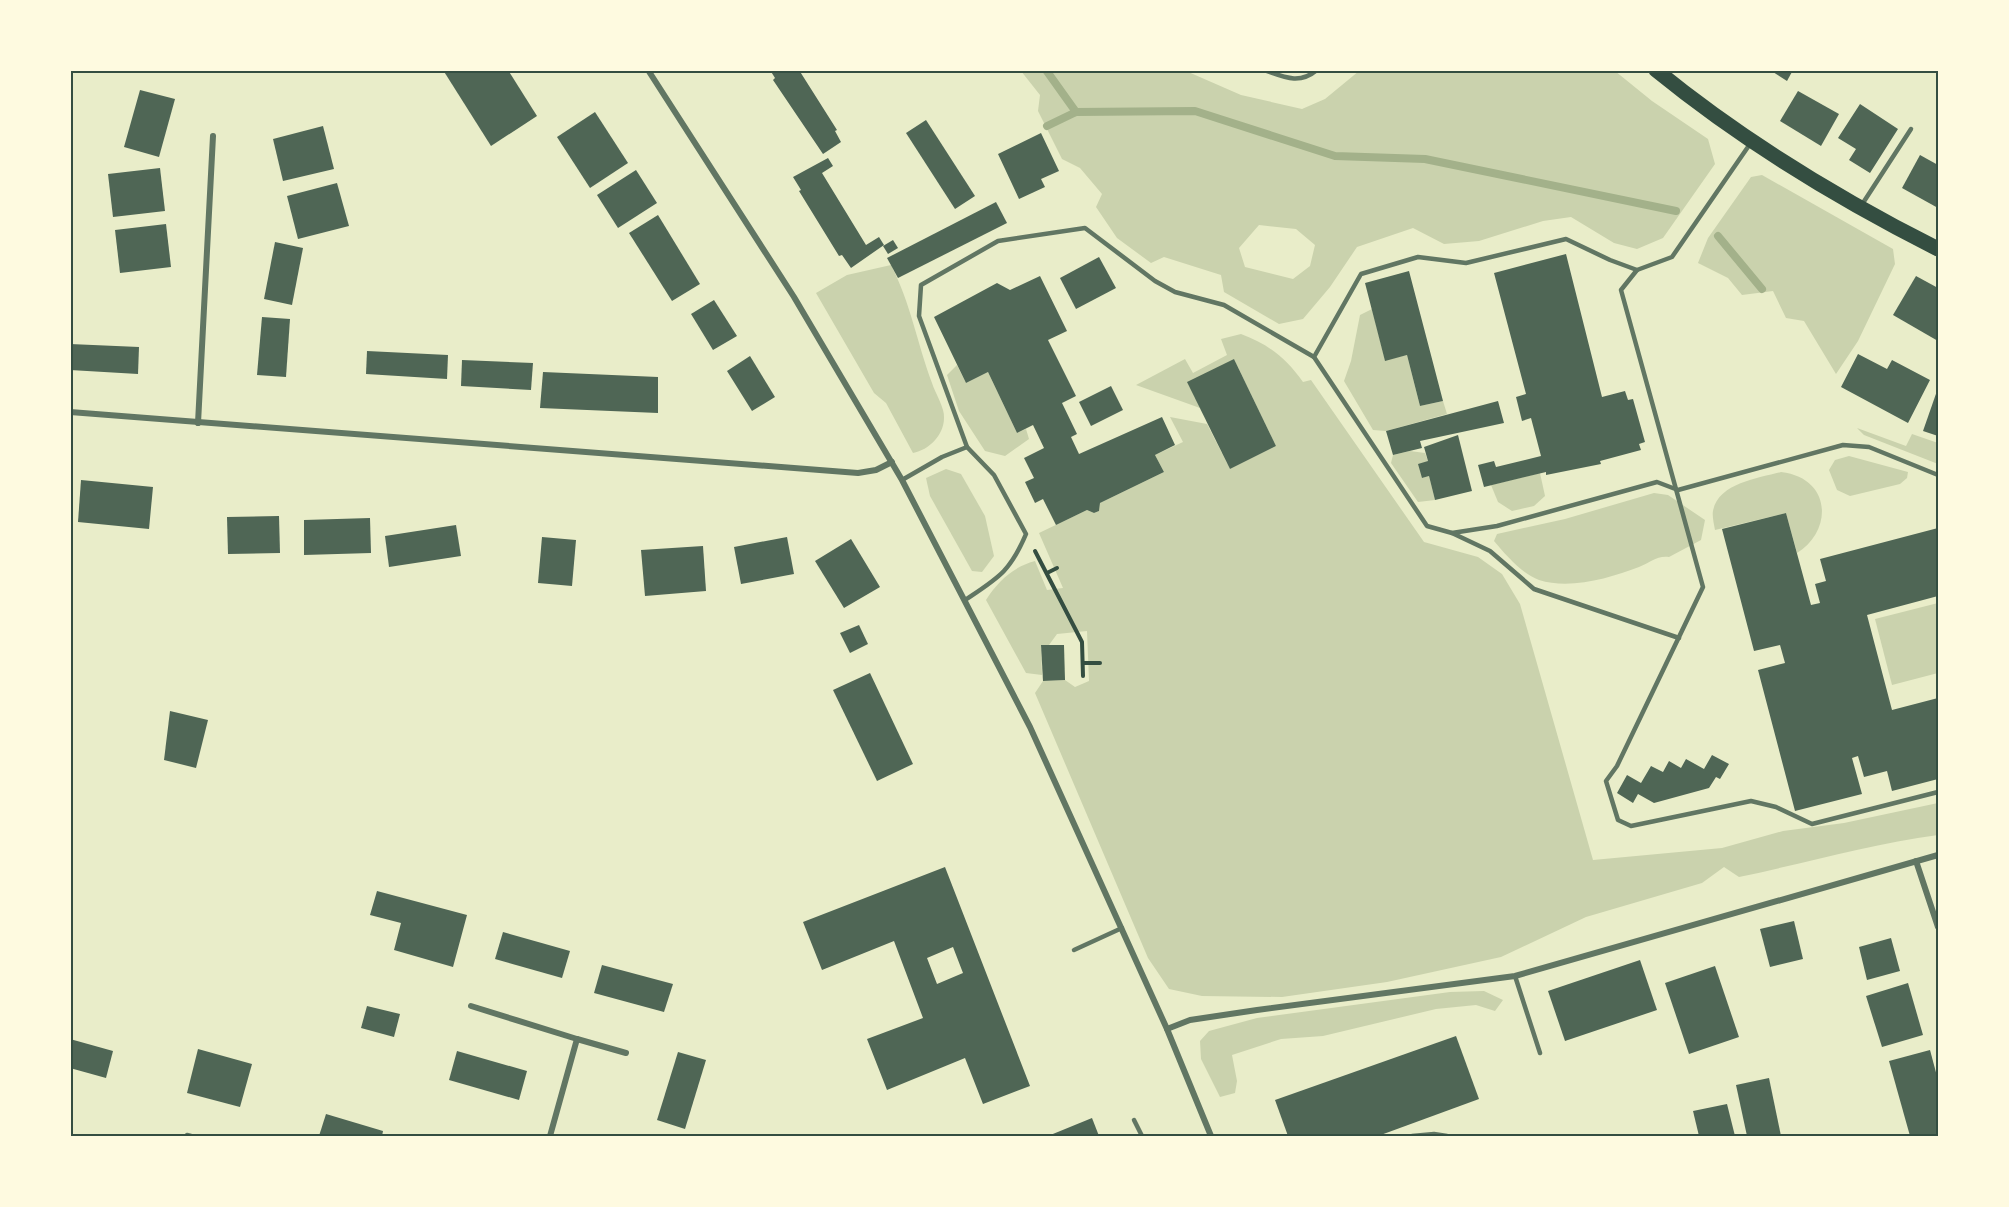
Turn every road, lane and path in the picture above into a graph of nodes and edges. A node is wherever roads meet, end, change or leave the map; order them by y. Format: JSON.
{"nodes":[{"id":1,"x":648,"y":70,"type":"edge"},
{"id":2,"x":1264,"y":70,"type":"edge"},
{"id":3,"x":1317,"y":70,"type":"edge"},
{"id":4,"x":1656,"y":70,"type":"edge"},
{"id":5,"x":1911,"y":129,"type":"dead end"},
{"id":6,"x":213,"y":136,"type":"dead end"},
{"id":7,"x":1752,"y":142,"type":"junction"},
{"id":8,"x":1860,"y":208,"type":"junction"},
{"id":9,"x":1938,"y":249,"type":"edge"},
{"id":10,"x":1637,"y":270,"type":"junction"},
{"id":11,"x":1314,"y":357,"type":"junction"},
{"id":12,"x":70,"y":412,"type":"edge"},
{"id":13,"x":198,"y":423,"type":"junction"},
{"id":14,"x":967,"y":447,"type":"junction"},
{"id":15,"x":892,"y":462,"type":"junction"},
{"id":16,"x":1938,"y":475,"type":"edge"},
{"id":17,"x":902,"y":480,"type":"junction"},
{"id":18,"x":1678,"y":490,"type":"junction"},
{"id":19,"x":1452,"y":533,"type":"junction"},
{"id":20,"x":1026,"y":534,"type":"junction"},
{"id":21,"x":1057,"y":568,"type":"dead end"},
{"id":22,"x":1047,"y":573,"type":"junction"},
{"id":23,"x":965,"y":600,"type":"junction"},
{"id":24,"x":1679,"y":638,"type":"junction"},
{"id":25,"x":1083,"y":663,"type":"junction"},
{"id":26,"x":1100,"y":663,"type":"dead end"},
{"id":27,"x":1083,"y":676,"type":"dead end"},
{"id":28,"x":1938,"y":792,"type":"edge"},
{"id":29,"x":1938,"y":855,"type":"edge"},
{"id":30,"x":1916,"y":861,"type":"junction"},
{"id":31,"x":1938,"y":927,"type":"edge"},
{"id":32,"x":1122,"y":928,"type":"junction"},
{"id":33,"x":1074,"y":950,"type":"dead end"},
{"id":34,"x":1515,"y":976,"type":"junction"},
{"id":35,"x":471,"y":1006,"type":"dead end"},
{"id":36,"x":1167,"y":1029,"type":"junction"},
{"id":37,"x":577,"y":1039,"type":"junction"},
{"id":38,"x":626,"y":1053,"type":"dead end"},
{"id":39,"x":1540,"y":1053,"type":"dead end"},
{"id":40,"x":1134,"y":1120,"type":"dead end"},
{"id":41,"x":550,"y":1137,"type":"edge"},
{"id":42,"x":1142,"y":1137,"type":"edge"},
{"id":43,"x":1211,"y":1137,"type":"edge"},
{"id":44,"x":1412,"y":1137,"type":"edge"},
{"id":45,"x":1447,"y":1137,"type":"edge"}],
"edges":[{"from":1,"to":15,"type":"street"},
{"from":2,"to":3,"type":"lane"},
{"from":4,"to":7,"type":"main road"},
{"from":5,"to":8,"type":"lane"},
{"from":6,"to":13,"type":"street"},
{"from":7,"to":8,"type":"main road"},
{"from":7,"to":10,"type":"lane"},
{"from":8,"to":9,"type":"main road"},
{"from":10,"to":11,"type":"lane"},
{"from":10,"to":18,"type":"lane"},
{"from":11,"to":14,"type":"lane"},
{"from":11,"to":19,"type":"lane"},
{"from":12,"to":13,"type":"street"},
{"from":13,"to":15,"type":"street"},
{"from":14,"to":17,"type":"lane"},
{"from":14,"to":20,"type":"lane"},
{"from":15,"to":17,"type":"street"},
{"from":16,"to":18,"type":"lane"},
{"from":17,"to":23,"type":"street"},
{"from":18,"to":19,"type":"lane"},
{"from":18,"to":24,"type":"lane"},
{"from":19,"to":24,"type":"lane"},
{"from":20,"to":22,"type":"path"},
{"from":20,"to":23,"type":"lane"},
{"from":21,"to":22,"type":"path"},
{"from":22,"to":25,"type":"path"},
{"from":23,"to":32,"type":"street"},
{"from":24,"to":28,"type":"lane"},
{"from":25,"to":26,"type":"path"},
{"from":25,"to":27,"type":"path"},
{"from":29,"to":30,"type":"street"},
{"from":30,"to":31,"type":"street"},
{"from":30,"to":34,"type":"street"},
{"from":32,"to":33,"type":"lane"},
{"from":32,"to":36,"type":"street"},
{"from":34,"to":36,"type":"street"},
{"from":34,"to":39,"type":"lane"},
{"from":35,"to":37,"type":"street"},
{"from":36,"to":43,"type":"street"},
{"from":37,"to":38,"type":"street"},
{"from":37,"to":41,"type":"street"},
{"from":40,"to":42,"type":"lane"},
{"from":44,"to":45,"type":"lane"}]}
